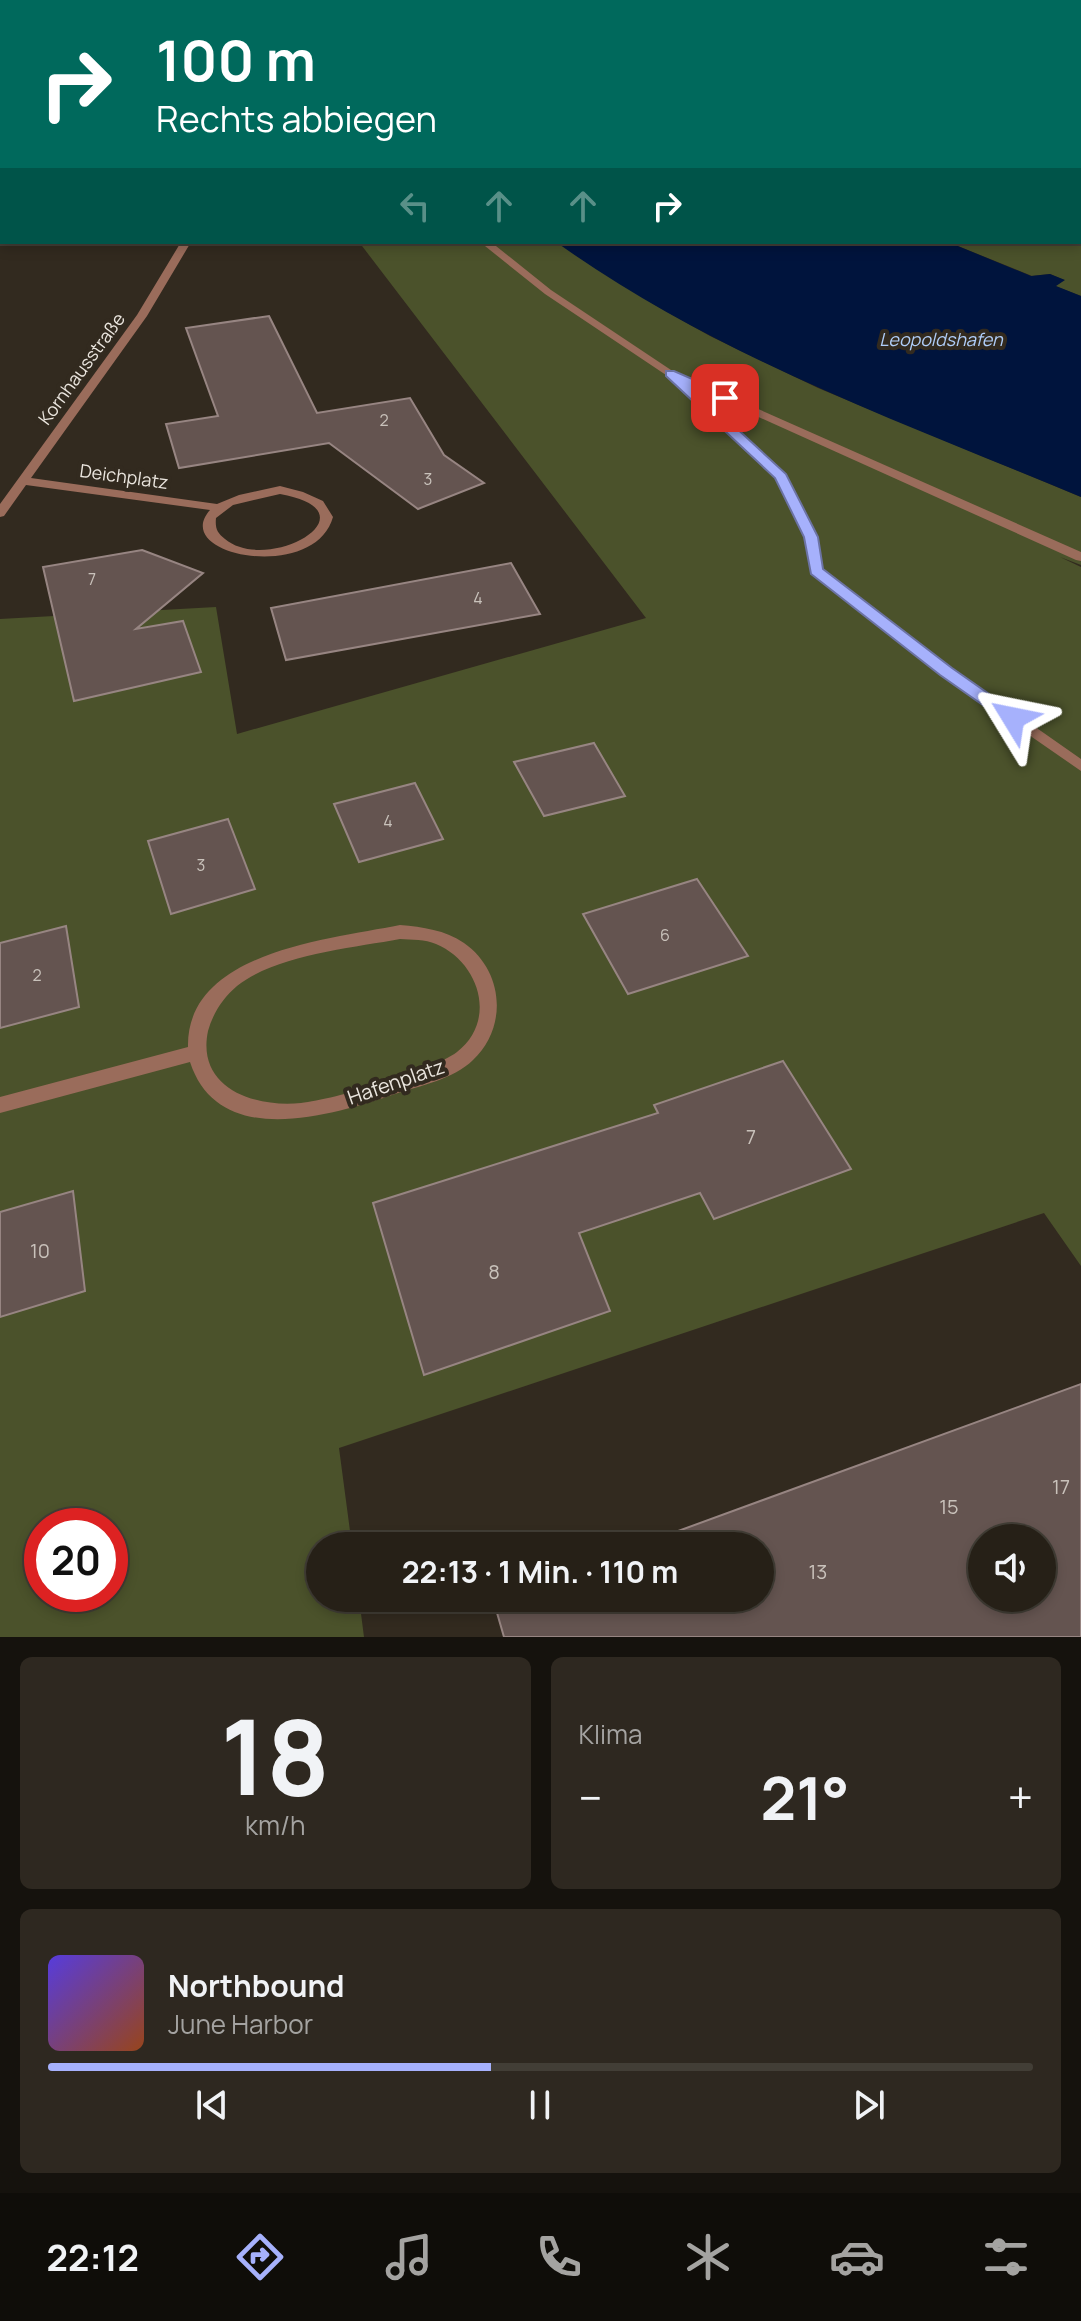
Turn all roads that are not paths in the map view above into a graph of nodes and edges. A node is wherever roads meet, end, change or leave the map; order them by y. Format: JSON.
{"nodes":[{"id":1,"x":185,"y":244,"type":"edge"},
{"id":2,"x":488,"y":244,"type":"edge"},
{"id":3,"x":670,"y":373,"type":"junction"},
{"id":4,"x":24,"y":481,"type":"junction"},
{"id":5,"x":220,"y":508,"type":"junction"},
{"id":6,"x":0,"y":513,"type":"edge"},
{"id":7,"x":1081,"y":557,"type":"edge"},
{"id":8,"x":1081,"y":766,"type":"edge"},
{"id":9,"x":198,"y":1052,"type":"junction"},
{"id":10,"x":0,"y":1105,"type":"edge"}],
"edges":[{"from":1,"to":4,"type":"street","name":"Kornhausstraße"},
{"from":2,"to":3,"type":"street"},
{"from":3,"to":7,"type":"street"},
{"from":3,"to":8,"type":"street"},
{"from":4,"to":5,"type":"street","name":"Deichplatz"},
{"from":4,"to":6,"type":"street","name":"Kornhausstraße"},
{"from":5,"to":5,"type":"street","name":"Deichplatz"},
{"from":9,"to":9,"type":"street","name":"Hafenplatz"},
{"from":9,"to":10,"type":"street"}]}
